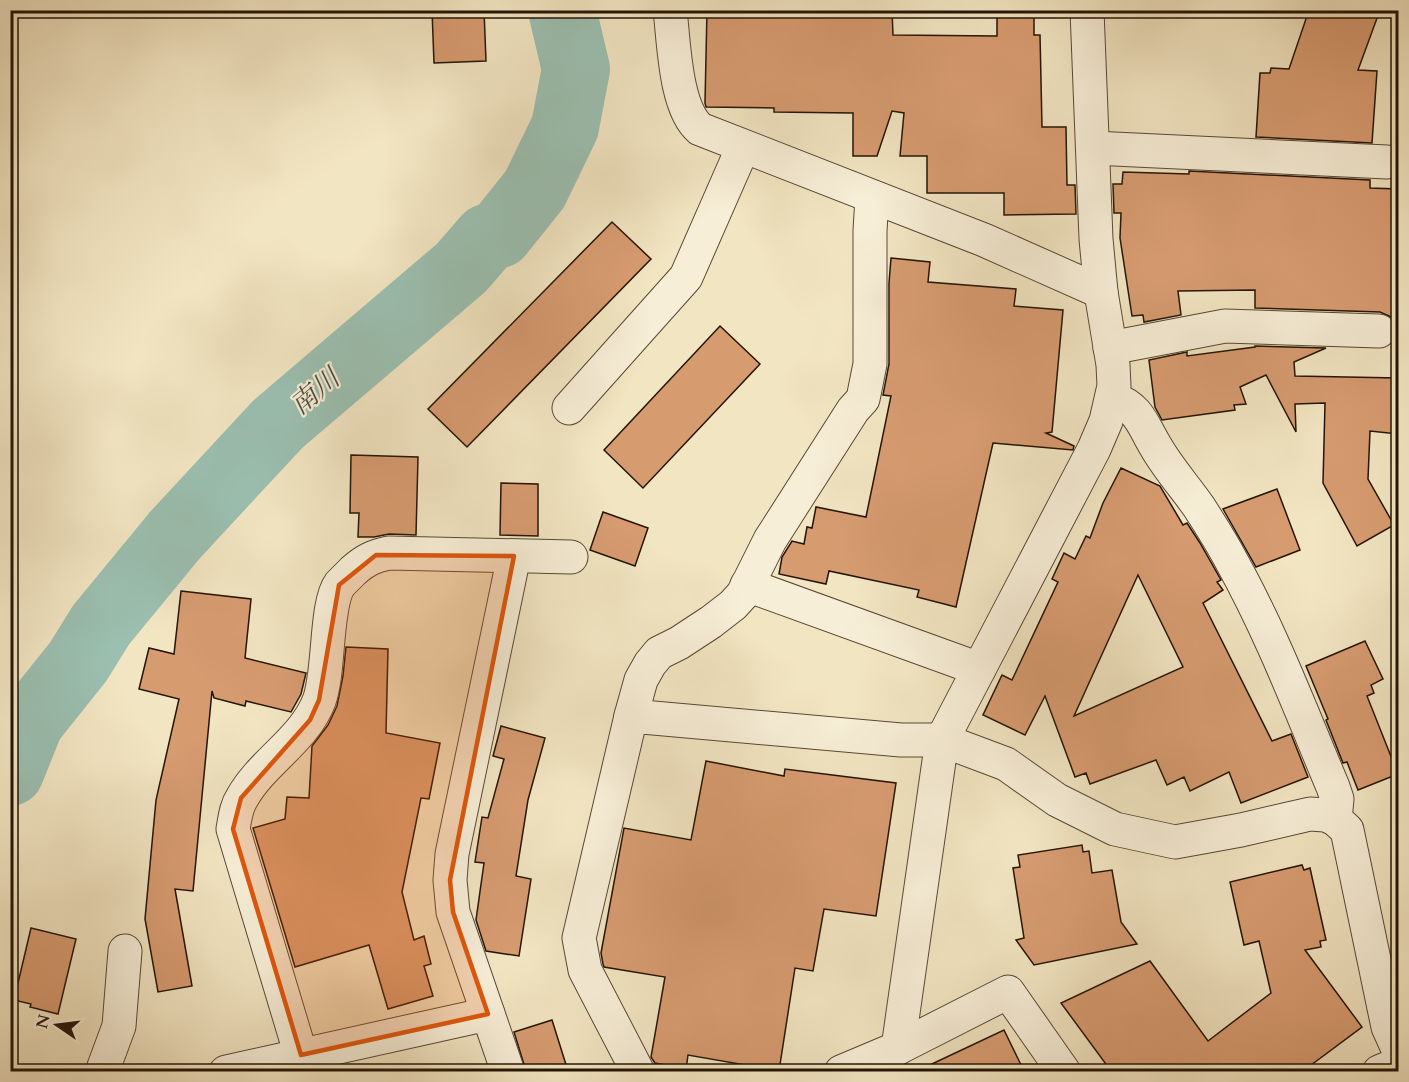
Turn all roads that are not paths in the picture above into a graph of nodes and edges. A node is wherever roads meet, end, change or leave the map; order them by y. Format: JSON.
{"nodes":[{"id":1,"x":670,"y":10,"type":"edge"},
{"id":2,"x":1087,"y":10,"type":"edge"},
{"id":3,"x":743,"y":147,"type":"junction"},
{"id":4,"x":1093,"y":148,"type":"junction"},
{"id":5,"x":1387,"y":162,"type":"dead end"},
{"id":6,"x":872,"y":197,"type":"junction"},
{"id":7,"x":1101,"y":292,"type":"junction"},
{"id":8,"x":1379,"y":332,"type":"dead end"},
{"id":9,"x":1110,"y":348,"type":"junction"},
{"id":10,"x":1112,"y":398,"type":"junction"},
{"id":11,"x":569,"y":408,"type":"dead end"},
{"id":12,"x":514,"y":556,"type":"junction"},
{"id":13,"x":571,"y":557,"type":"dead end"},
{"id":14,"x":747,"y":585,"type":"junction"},
{"id":15,"x":979,"y":669,"type":"junction"},
{"id":16,"x":631,"y":716,"type":"junction"},
{"id":17,"x":942,"y":740,"type":"junction"},
{"id":18,"x":1335,"y":819,"type":"junction"},
{"id":19,"x":125,"y":951,"type":"dead end"},
{"id":20,"x":489,"y":1014,"type":"junction"},
{"id":21,"x":898,"y":1048,"type":"junction"},
{"id":22,"x":1398,"y":1049,"type":"edge"},
{"id":23,"x":304,"y":1063,"type":"edge"},
{"id":24,"x":1398,"y":1064,"type":"edge"},
{"id":25,"x":102,"y":1071,"type":"edge"},
{"id":26,"x":225,"y":1071,"type":"edge"},
{"id":27,"x":508,"y":1071,"type":"edge"},
{"id":28,"x":638,"y":1071,"type":"edge"},
{"id":29,"x":840,"y":1071,"type":"edge"},
{"id":30,"x":1064,"y":1071,"type":"edge"},
{"id":31,"x":1379,"y":1071,"type":"edge"}],
"edges":[{"from":1,"to":3,"type":"street"},
{"from":2,"to":4,"type":"street"},
{"from":3,"to":6,"type":"street"},
{"from":3,"to":11,"type":"street"},
{"from":4,"to":5,"type":"street"},
{"from":4,"to":7,"type":"street"},
{"from":6,"to":7,"type":"street"},
{"from":6,"to":14,"type":"street"},
{"from":7,"to":9,"type":"street"},
{"from":8,"to":9,"type":"street"},
{"from":9,"to":10,"type":"street"},
{"from":10,"to":15,"type":"street"},
{"from":10,"to":18,"type":"street"},
{"from":12,"to":13,"type":"street"},
{"from":12,"to":20,"type":"street"},
{"from":12,"to":23,"type":"street"},
{"from":14,"to":15,"type":"street"},
{"from":14,"to":16,"type":"street"},
{"from":15,"to":17,"type":"street"},
{"from":16,"to":17,"type":"street"},
{"from":16,"to":28,"type":"street"},
{"from":17,"to":18,"type":"street"},
{"from":17,"to":21,"type":"street"},
{"from":18,"to":22,"type":"street"},
{"from":19,"to":25,"type":"street"},
{"from":20,"to":23,"type":"street"},
{"from":20,"to":27,"type":"street"},
{"from":21,"to":29,"type":"street"},
{"from":21,"to":30,"type":"street"},
{"from":23,"to":26,"type":"street"},
{"from":24,"to":31,"type":"street"}]}
